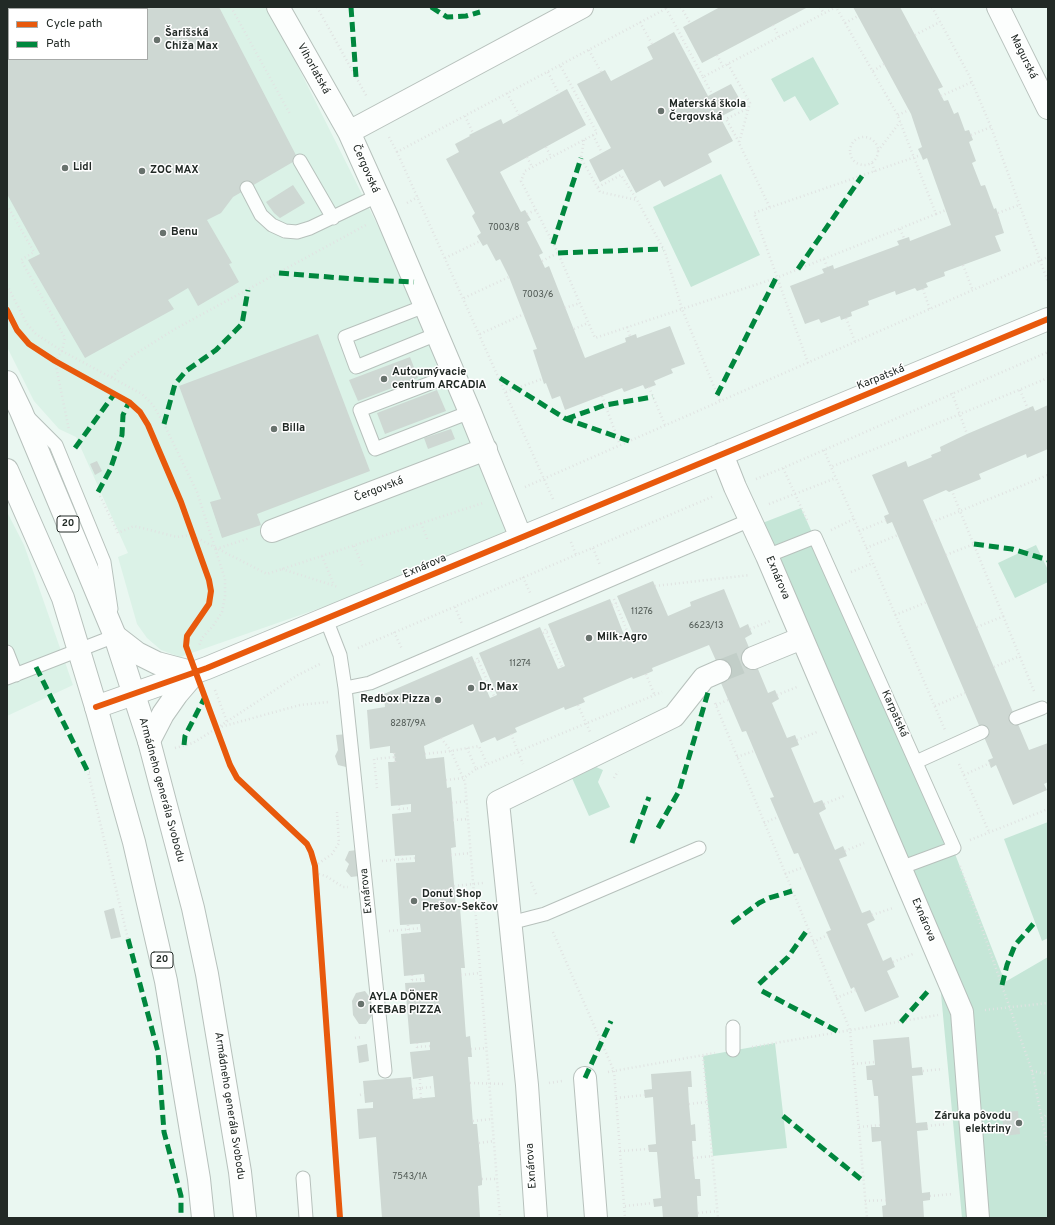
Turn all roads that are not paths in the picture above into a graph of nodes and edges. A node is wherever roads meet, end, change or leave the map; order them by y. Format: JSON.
{"nodes":[{"id":1,"x":278,"y":7,"type":"edge"},
{"id":2,"x":582,"y":7,"type":"edge"},
{"id":3,"x":998,"y":7,"type":"edge"},
{"id":4,"x":1048,"y":108,"type":"edge"},
{"id":5,"x":348,"y":132,"type":"junction"},
{"id":6,"x":300,"y":161,"type":"dead end"},
{"id":7,"x":247,"y":188,"type":"dead end"},
{"id":8,"x":382,"y":205,"type":"junction"},
{"id":9,"x":333,"y":218,"type":"junction"},
{"id":10,"x":424,"y":306,"type":"junction"},
{"id":11,"x":1048,"y":319,"type":"edge"},
{"id":12,"x":437,"y":334,"type":"junction"},
{"id":13,"x":454,"y":374,"type":"junction"},
{"id":14,"x":7,"y":382,"type":"edge"},
{"id":15,"x":470,"y":412,"type":"junction"},
{"id":16,"x":486,"y":449,"type":"junction"},
{"id":17,"x":722,"y":454,"type":"junction"},
{"id":18,"x":7,"y":470,"type":"edge"},
{"id":19,"x":748,"y":516,"type":"junction"},
{"id":20,"x":272,"y":532,"type":"dead end"},
{"id":21,"x":521,"y":538,"type":"junction"},
{"id":22,"x":767,"y":556,"type":"junction"},
{"id":23,"x":326,"y":619,"type":"junction"},
{"id":24,"x":115,"y":636,"type":"junction"},
{"id":25,"x":793,"y":642,"type":"junction"},
{"id":26,"x":79,"y":650,"type":"junction"},
{"id":27,"x":7,"y":652,"type":"edge"},
{"id":28,"x":753,"y":658,"type":"tunnel mouth"},
{"id":29,"x":201,"y":671,"type":"junction"},
{"id":30,"x":712,"y":674,"type":"tunnel mouth"},
{"id":31,"x":11,"y":677,"type":"edge"},
{"id":32,"x":134,"y":694,"type":"junction"},
{"id":33,"x":346,"y":694,"type":"junction"},
{"id":34,"x":96,"y":707,"type":"junction"},
{"id":35,"x":1042,"y":708,"type":"road end"},
{"id":36,"x":1016,"y":718,"type":"dead end"},
{"id":37,"x":982,"y":732,"type":"dead end"},
{"id":38,"x":151,"y":748,"type":"junction"},
{"id":39,"x":916,"y":762,"type":"junction"},
{"id":40,"x":699,"y":848,"type":"dead end"},
{"id":41,"x":900,"y":868,"type":"junction"},
{"id":42,"x":510,"y":923,"type":"junction"},
{"id":43,"x":733,"y":1027,"type":"dead end"},
{"id":44,"x":732,"y":1050,"type":"road end"},
{"id":45,"x":385,"y":1071,"type":"dead end"},
{"id":46,"x":585,"y":1078,"type":"road end"},
{"id":47,"x":303,"y":1178,"type":"dead end"},
{"id":48,"x":203,"y":1218,"type":"edge"},
{"id":49,"x":245,"y":1218,"type":"edge"},
{"id":50,"x":306,"y":1218,"type":"edge"},
{"id":51,"x":536,"y":1218,"type":"edge"},
{"id":52,"x":596,"y":1218,"type":"edge"},
{"id":53,"x":978,"y":1218,"type":"edge"}],
"edges":[{"from":1,"to":5,"type":"street","name":"Vihorlatská"},
{"from":2,"to":5,"type":"street","name":"Čergovská"},
{"from":3,"to":4,"type":"street","name":"Magurská"},
{"from":5,"to":8,"type":"street","name":"Čergovská"},
{"from":6,"to":9,"type":"lane"},
{"from":7,"to":9,"type":"lane"},
{"from":8,"to":9,"type":"lane"},
{"from":8,"to":10,"type":"street","name":"Čergovská"},
{"from":10,"to":12,"type":"street","name":"Čergovská"},
{"from":10,"to":12,"type":"lane"},
{"from":11,"to":17,"type":"street","name":"Karpatská"},
{"from":12,"to":13,"type":"street","name":"Čergovská"},
{"from":13,"to":15,"type":"street","name":"Čergovská"},
{"from":13,"to":15,"type":"lane"},
{"from":14,"to":24,"type":"street","name":"Armádneho generála Svobodu","number":"20"},
{"from":15,"to":16,"type":"street","name":"Čergovská"},
{"from":16,"to":20,"type":"street","name":"Čergovská"},
{"from":16,"to":21,"type":"street","name":"Čergovská"},
{"from":17,"to":19,"type":"street","name":"Exnárova"},
{"from":17,"to":21,"type":"street","name":"Exnárova"},
{"from":18,"to":26,"type":"street","number":"20"},
{"from":19,"to":22,"type":"street","name":"Exnárova"},
{"from":19,"to":33,"type":"lane"},
{"from":21,"to":23,"type":"street","name":"Exnárova"},
{"from":22,"to":25,"type":"street","name":"Exnárova"},
{"from":22,"to":39,"type":"lane","name":"Karpatská"},
{"from":23,"to":29,"type":"street","name":"Exnárova"},
{"from":23,"to":33,"type":"lane","name":"Exnárova"},
{"from":24,"to":26,"type":"lane"},
{"from":24,"to":29,"type":"street"},
{"from":24,"to":32,"type":"street","name":"Armádneho generála Svobodu","number":"20"},
{"from":25,"to":28,"type":"street"},
{"from":25,"to":41,"type":"street","name":"Exnárova"},
{"from":26,"to":31,"type":"lane"},
{"from":26,"to":34,"type":"street","number":"20"},
{"from":27,"to":31,"type":"lane"},
{"from":29,"to":32,"type":"street","name":"Exnárova"},
{"from":29,"to":38,"type":"street"},
{"from":30,"to":42,"type":"street","name":"Exnárova"},
{"from":32,"to":34,"type":"street","name":"Exnárova"},
{"from":32,"to":38,"type":"street","name":"Armádneho generála Svobodu","number":"20"},
{"from":33,"to":45,"type":"lane","name":"Exnárova"},
{"from":34,"to":48,"type":"street","number":"20"},
{"from":35,"to":36,"type":"lane"},
{"from":37,"to":39,"type":"lane"},
{"from":38,"to":49,"type":"street","name":"Armádneho generála Svobodu","number":"20"},
{"from":39,"to":41,"type":"lane","name":"Karpatská"},
{"from":40,"to":42,"type":"lane"},
{"from":41,"to":53,"type":"street","name":"Exnárova"},
{"from":42,"to":51,"type":"street","name":"Exnárova"},
{"from":43,"to":44,"type":"lane"},
{"from":46,"to":52,"type":"street"},
{"from":47,"to":50,"type":"lane"}]}
